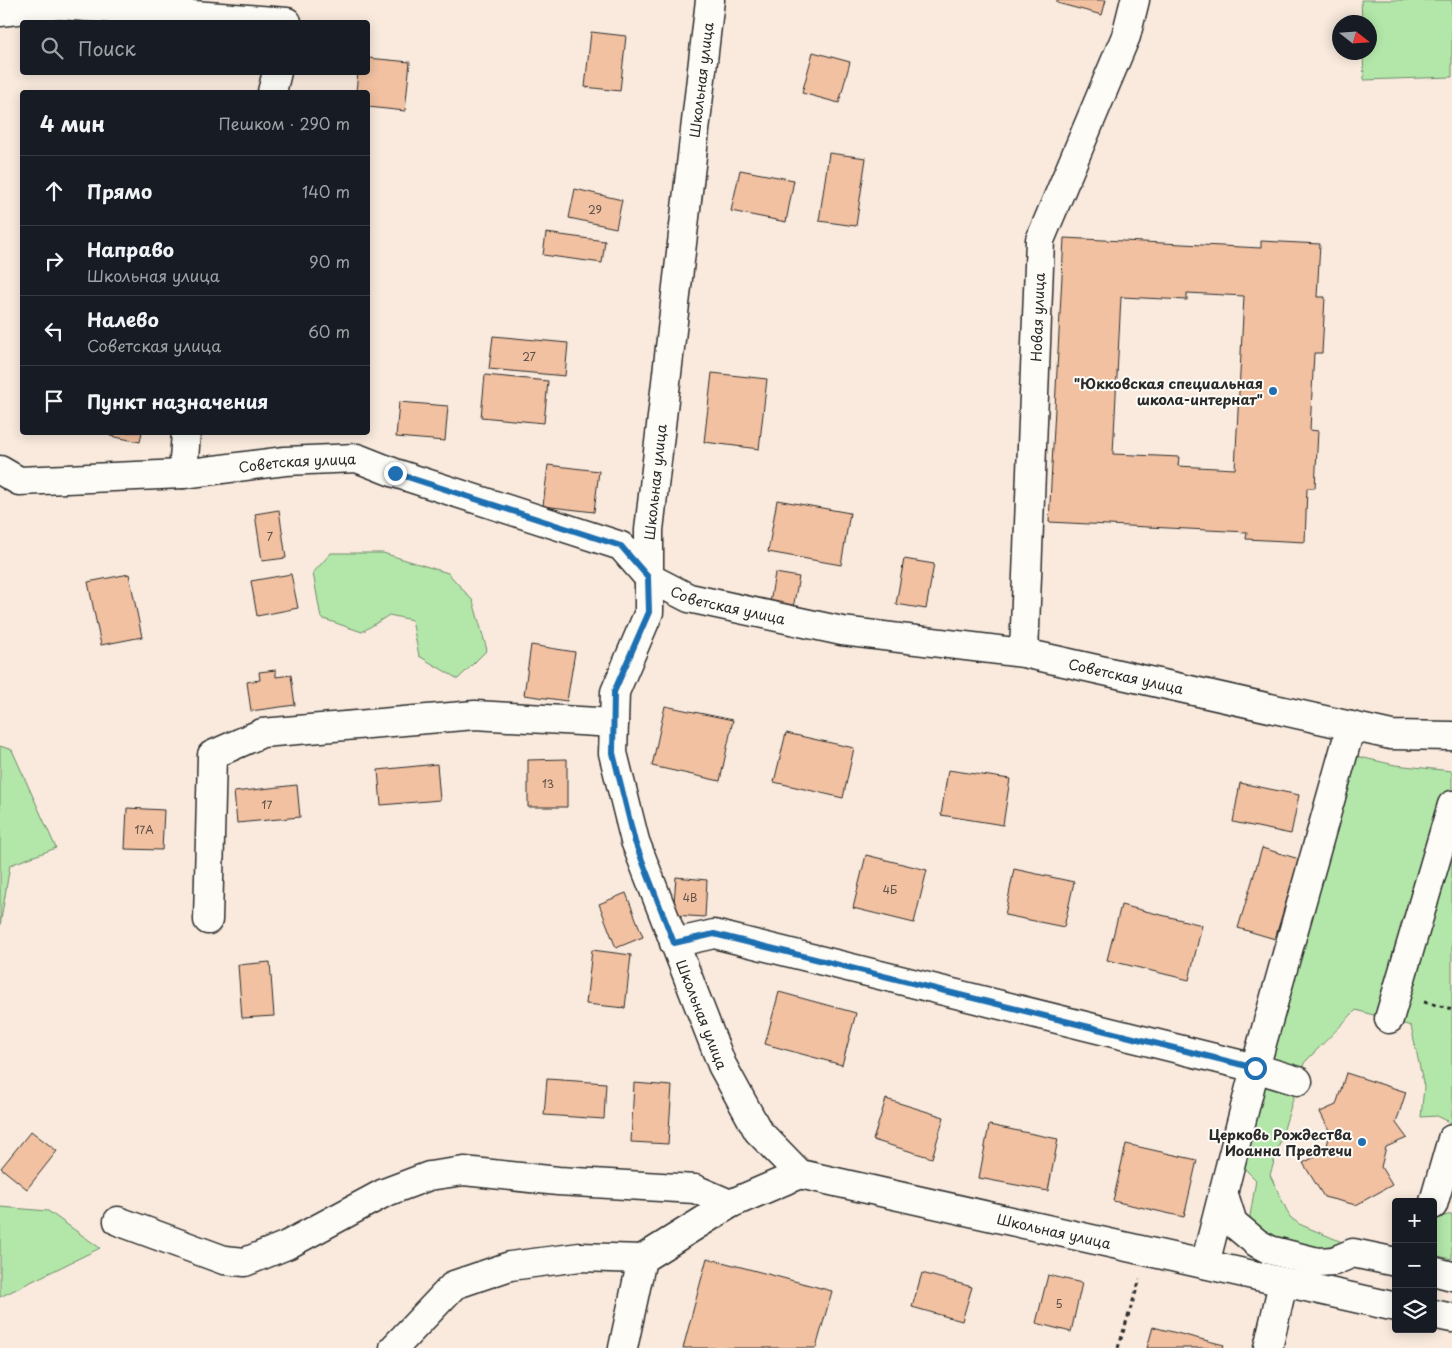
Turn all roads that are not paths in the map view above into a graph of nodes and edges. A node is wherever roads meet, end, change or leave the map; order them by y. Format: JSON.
{"nodes":[{"id":1,"x":710,"y":0,"type":"edge"},
{"id":2,"x":1136,"y":0,"type":"edge"},
{"id":3,"x":0,"y":12,"type":"edge"},
{"id":4,"x":260,"y":20,"type":"edge"},
{"id":5,"x":276,"y":75,"type":"edge"},
{"id":6,"x":272,"y":90,"type":"edge"},
{"id":7,"x":186,"y":435,"type":"edge"},
{"id":8,"x":0,"y":470,"type":"edge"},
{"id":9,"x":183,"y":474,"type":"junction"},
{"id":10,"x":648,"y":577,"type":"junction"},
{"id":11,"x":1024,"y":653,"type":"junction"},
{"id":12,"x":614,"y":723,"type":"junction"},
{"id":13,"x":1351,"y":726,"type":"junction"},
{"id":14,"x":1452,"y":736,"type":"edge"},
{"id":15,"x":1452,"y":805,"type":"edge"},
{"id":16,"x":208,"y":920,"type":"dead end"},
{"id":17,"x":674,"y":943,"type":"junction"},
{"id":18,"x":1390,"y":1019,"type":"dead end"},
{"id":19,"x":1255,"y":1068,"type":"junction"},
{"id":20,"x":1298,"y":1081,"type":"dead end"},
{"id":21,"x":1452,"y":1139,"type":"edge"},
{"id":22,"x":800,"y":1174,"type":"junction"},
{"id":23,"x":1224,"y":1195,"type":"junction"},
{"id":24,"x":1435,"y":1198,"type":"edge"},
{"id":25,"x":730,"y":1204,"type":"junction"},
{"id":26,"x":118,"y":1221,"type":"dead end"},
{"id":27,"x":642,"y":1259,"type":"junction"},
{"id":28,"x":1392,"y":1261,"type":"edge"},
{"id":29,"x":1205,"y":1264,"type":"junction"},
{"id":30,"x":1437,"y":1272,"type":"edge"},
{"id":31,"x":1452,"y":1276,"type":"edge"},
{"id":32,"x":1283,"y":1283,"type":"junction"},
{"id":33,"x":1392,"y":1306,"type":"edge"},
{"id":34,"x":1437,"y":1315,"type":"edge"},
{"id":35,"x":1452,"y":1318,"type":"edge"},
{"id":36,"x":394,"y":1348,"type":"edge"},
{"id":37,"x":622,"y":1348,"type":"edge"},
{"id":38,"x":1268,"y":1348,"type":"edge"}],
"edges":[{"from":1,"to":10,"type":"street","name":"Школьная улица"},
{"from":2,"to":11,"type":"street","name":"Новая улица"},
{"from":3,"to":4,"type":"street"},
{"from":5,"to":6,"type":"street"},
{"from":7,"to":9,"type":"street"},
{"from":8,"to":9,"type":"street","name":"Советская улица"},
{"from":9,"to":10,"type":"street","name":"Советская улица"},
{"from":10,"to":11,"type":"street","name":"Советская улица"},
{"from":10,"to":12,"type":"street","name":"Школьная улица"},
{"from":11,"to":13,"type":"street","name":"Советская улица"},
{"from":12,"to":16,"type":"street"},
{"from":12,"to":17,"type":"street","name":"Школьная улица"},
{"from":13,"to":14,"type":"street","name":"Советская улица"},
{"from":13,"to":19,"type":"street"},
{"from":15,"to":18,"type":"street"},
{"from":17,"to":19,"type":"street"},
{"from":17,"to":22,"type":"street","name":"Школьная улица"},
{"from":19,"to":20,"type":"street"},
{"from":19,"to":23,"type":"street"},
{"from":21,"to":24,"type":"street"},
{"from":22,"to":25,"type":"street"},
{"from":22,"to":29,"type":"street","name":"Школьная улица"},
{"from":23,"to":28,"type":"street"},
{"from":23,"to":29,"type":"street"},
{"from":25,"to":26,"type":"street"},
{"from":25,"to":27,"type":"street"},
{"from":27,"to":36,"type":"street"},
{"from":27,"to":37,"type":"street"},
{"from":29,"to":32,"type":"street","name":"Школьная улица"},
{"from":30,"to":31,"type":"street"},
{"from":32,"to":33,"type":"street","name":"Школьная улица"},
{"from":32,"to":38,"type":"street"},
{"from":34,"to":35,"type":"street"}]}
